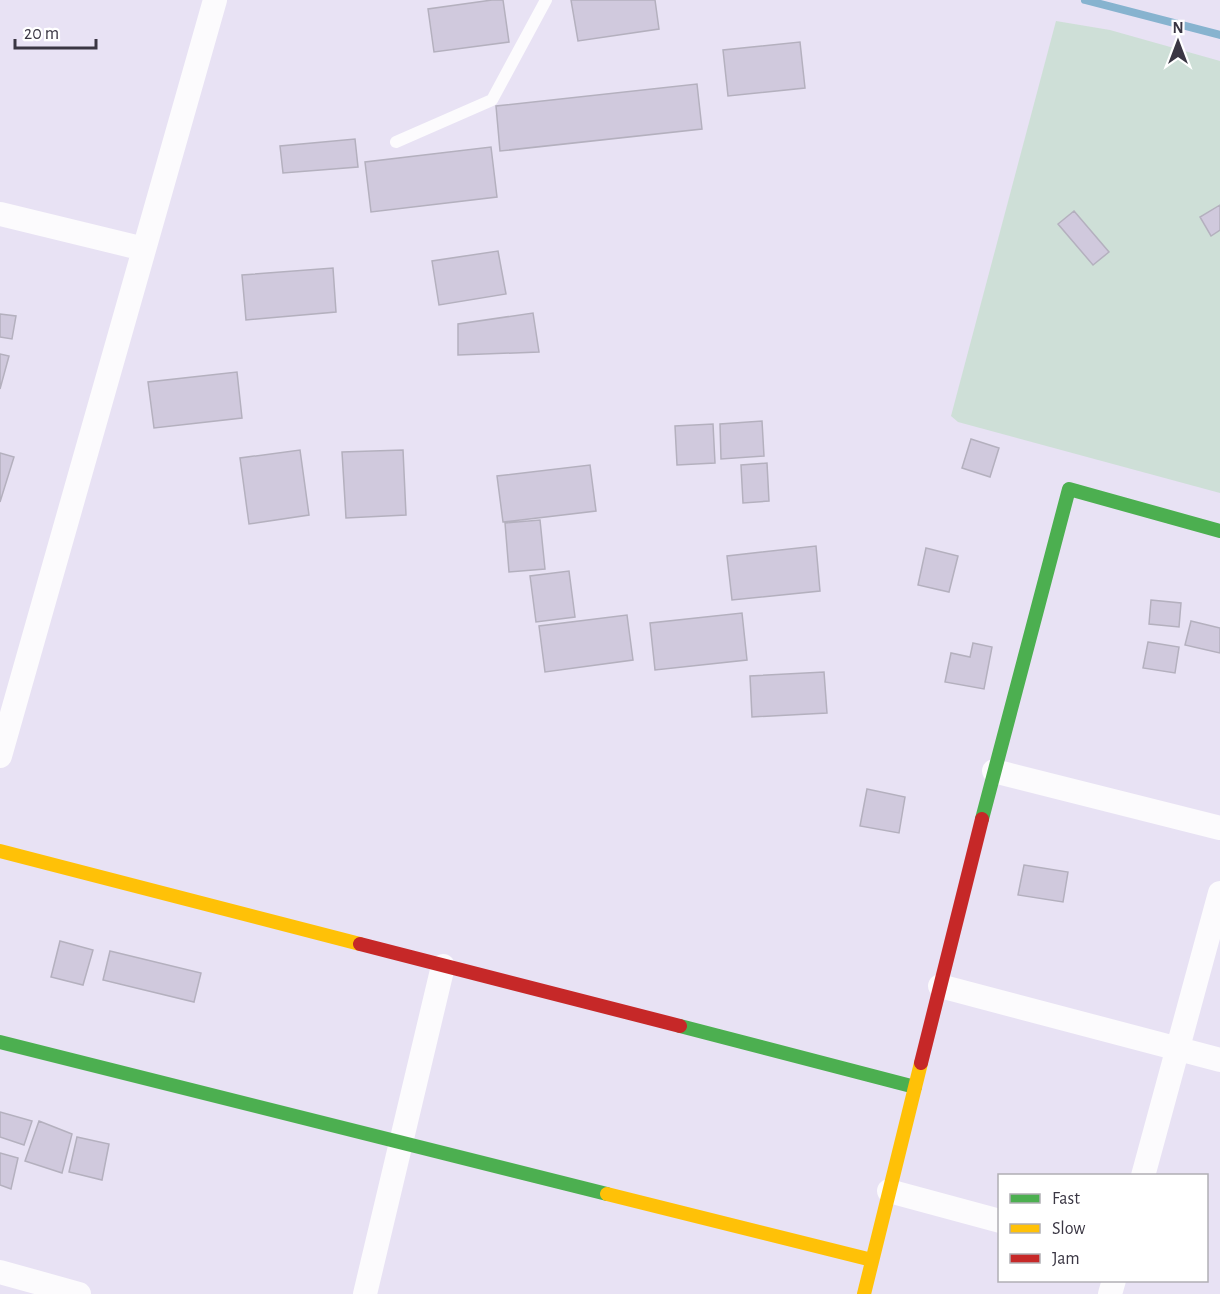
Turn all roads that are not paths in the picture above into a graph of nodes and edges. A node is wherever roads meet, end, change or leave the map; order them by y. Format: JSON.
{"nodes":[{"id":1,"x":214,"y":0,"type":"edge"},
{"id":2,"x":546,"y":0,"type":"edge"},
{"id":3,"x":396,"y":142,"type":"dead end"},
{"id":4,"x":0,"y":214,"type":"edge"},
{"id":5,"x":144,"y":249,"type":"junction"},
{"id":6,"x":1220,"y":531,"type":"edge"},
{"id":7,"x":8,"y":695,"type":"edge"},
{"id":8,"x":0,"y":756,"type":"edge"},
{"id":9,"x":994,"y":771,"type":"junction"},
{"id":10,"x":1220,"y":828,"type":"edge"},
{"id":11,"x":0,"y":851,"type":"edge"},
{"id":12,"x":1220,"y":893,"type":"edge"},
{"id":13,"x":443,"y":966,"type":"junction"},
{"id":14,"x":940,"y":986,"type":"junction"},
{"id":15,"x":0,"y":1042,"type":"edge"},
{"id":16,"x":1178,"y":1048,"type":"junction"},
{"id":17,"x":1220,"y":1060,"type":"edge"},
{"id":18,"x":915,"y":1087,"type":"junction"},
{"id":19,"x":401,"y":1142,"type":"junction"},
{"id":20,"x":1144,"y":1174,"type":"edge"},
{"id":21,"x":889,"y":1191,"type":"junction"},
{"id":22,"x":998,"y":1221,"type":"edge"},
{"id":23,"x":873,"y":1260,"type":"junction"},
{"id":24,"x":0,"y":1272,"type":"edge"},
{"id":25,"x":79,"y":1294,"type":"edge"},
{"id":26,"x":365,"y":1294,"type":"edge"},
{"id":27,"x":864,"y":1294,"type":"edge"}],
"edges":[{"from":1,"to":5,"type":"street"},
{"from":2,"to":3,"type":"lane"},
{"from":4,"to":5,"type":"street"},
{"from":5,"to":7,"type":"street"},
{"from":6,"to":9,"type":"street"},
{"from":7,"to":8,"type":"street"},
{"from":9,"to":10,"type":"street"},
{"from":9,"to":14,"type":"street"},
{"from":11,"to":13,"type":"street"},
{"from":12,"to":16,"type":"street"},
{"from":13,"to":18,"type":"street"},
{"from":13,"to":19,"type":"street"},
{"from":14,"to":16,"type":"street"},
{"from":14,"to":18,"type":"street"},
{"from":15,"to":19,"type":"street"},
{"from":16,"to":17,"type":"street"},
{"from":16,"to":20,"type":"street"},
{"from":18,"to":21,"type":"street"},
{"from":19,"to":23,"type":"street"},
{"from":19,"to":26,"type":"street"},
{"from":21,"to":22,"type":"street"},
{"from":21,"to":23,"type":"street"},
{"from":23,"to":27,"type":"street"},
{"from":24,"to":25,"type":"street"}]}
